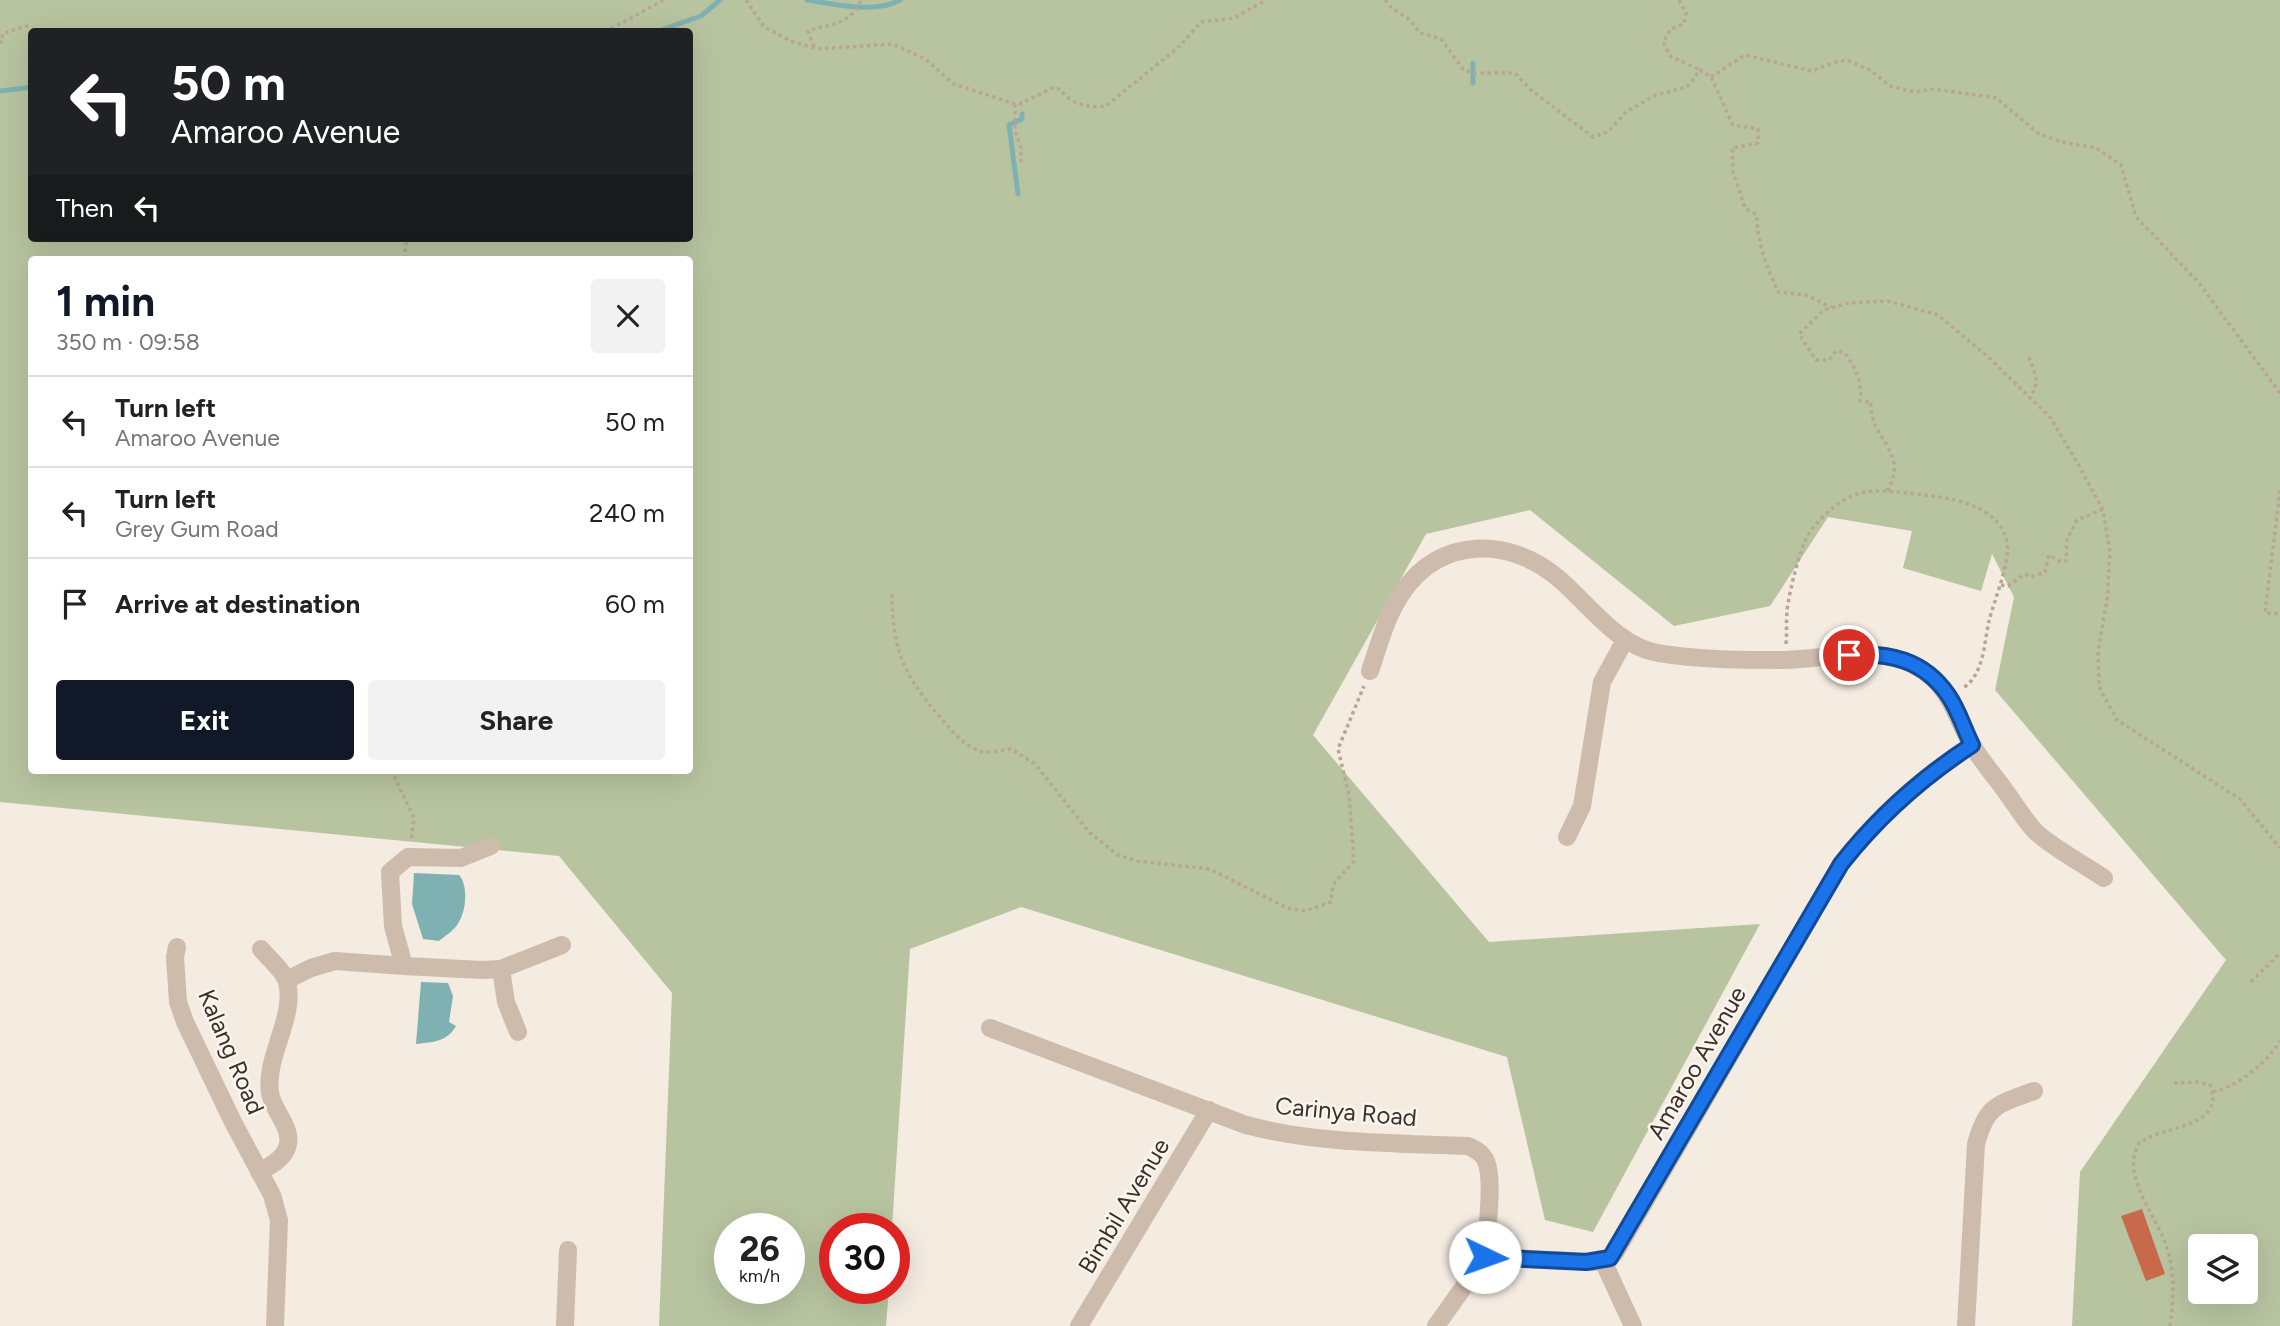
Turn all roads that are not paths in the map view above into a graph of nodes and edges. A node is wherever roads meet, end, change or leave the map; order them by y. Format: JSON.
{"nodes":[{"id":1,"x":1625,"y":640,"type":"junction"},
{"id":2,"x":1370,"y":671,"type":"road end"},
{"id":3,"x":1972,"y":745,"type":"junction"},
{"id":4,"x":1567,"y":837,"type":"dead end"},
{"id":5,"x":491,"y":846,"type":"dead end"},
{"id":6,"x":2104,"y":878,"type":"dead end"},
{"id":7,"x":562,"y":945,"type":"dead end"},
{"id":8,"x":177,"y":947,"type":"dead end"},
{"id":9,"x":261,"y":949,"type":"dead end"},
{"id":10,"x":404,"y":966,"type":"junction"},
{"id":11,"x":501,"y":969,"type":"junction"},
{"id":12,"x":287,"y":980,"type":"junction"},
{"id":13,"x":990,"y":1028,"type":"dead end"},
{"id":14,"x":518,"y":1032,"type":"dead end"},
{"id":15,"x":2034,"y":1091,"type":"dead end"},
{"id":16,"x":1209,"y":1110,"type":"junction"},
{"id":17,"x":260,"y":1172,"type":"junction"},
{"id":18,"x":568,"y":1250,"type":"dead end"},
{"id":19,"x":1485,"y":1257,"type":"junction"},
{"id":20,"x":1603,"y":1261,"type":"junction"},
{"id":21,"x":275,"y":1326,"type":"edge"},
{"id":22,"x":565,"y":1326,"type":"edge"},
{"id":23,"x":1079,"y":1326,"type":"edge"},
{"id":24,"x":1436,"y":1326,"type":"edge"},
{"id":25,"x":1633,"y":1326,"type":"edge"},
{"id":26,"x":1966,"y":1326,"type":"edge"}],
"edges":[{"from":1,"to":2,"type":"street"},
{"from":1,"to":3,"type":"street"},
{"from":1,"to":4,"type":"street"},
{"from":3,"to":6,"type":"street"},
{"from":3,"to":20,"type":"street","name":"Amaroo Avenue"},
{"from":5,"to":10,"type":"street"},
{"from":7,"to":11,"type":"street"},
{"from":8,"to":17,"type":"street","name":"Kalang Road"},
{"from":9,"to":12,"type":"street"},
{"from":10,"to":11,"type":"street"},
{"from":10,"to":12,"type":"street"},
{"from":11,"to":14,"type":"street"},
{"from":12,"to":17,"type":"street","name":"Kalang Road"},
{"from":13,"to":16,"type":"street","name":"Carinya Road"},
{"from":15,"to":26,"type":"street"},
{"from":16,"to":19,"type":"street","name":"Carinya Road"},
{"from":16,"to":23,"type":"street","name":"Bimbil Avenue"},
{"from":17,"to":21,"type":"street","name":"Kalang Road"},
{"from":18,"to":22,"type":"street"},
{"from":19,"to":20,"type":"street"},
{"from":19,"to":24,"type":"street"},
{"from":20,"to":25,"type":"street"}]}
